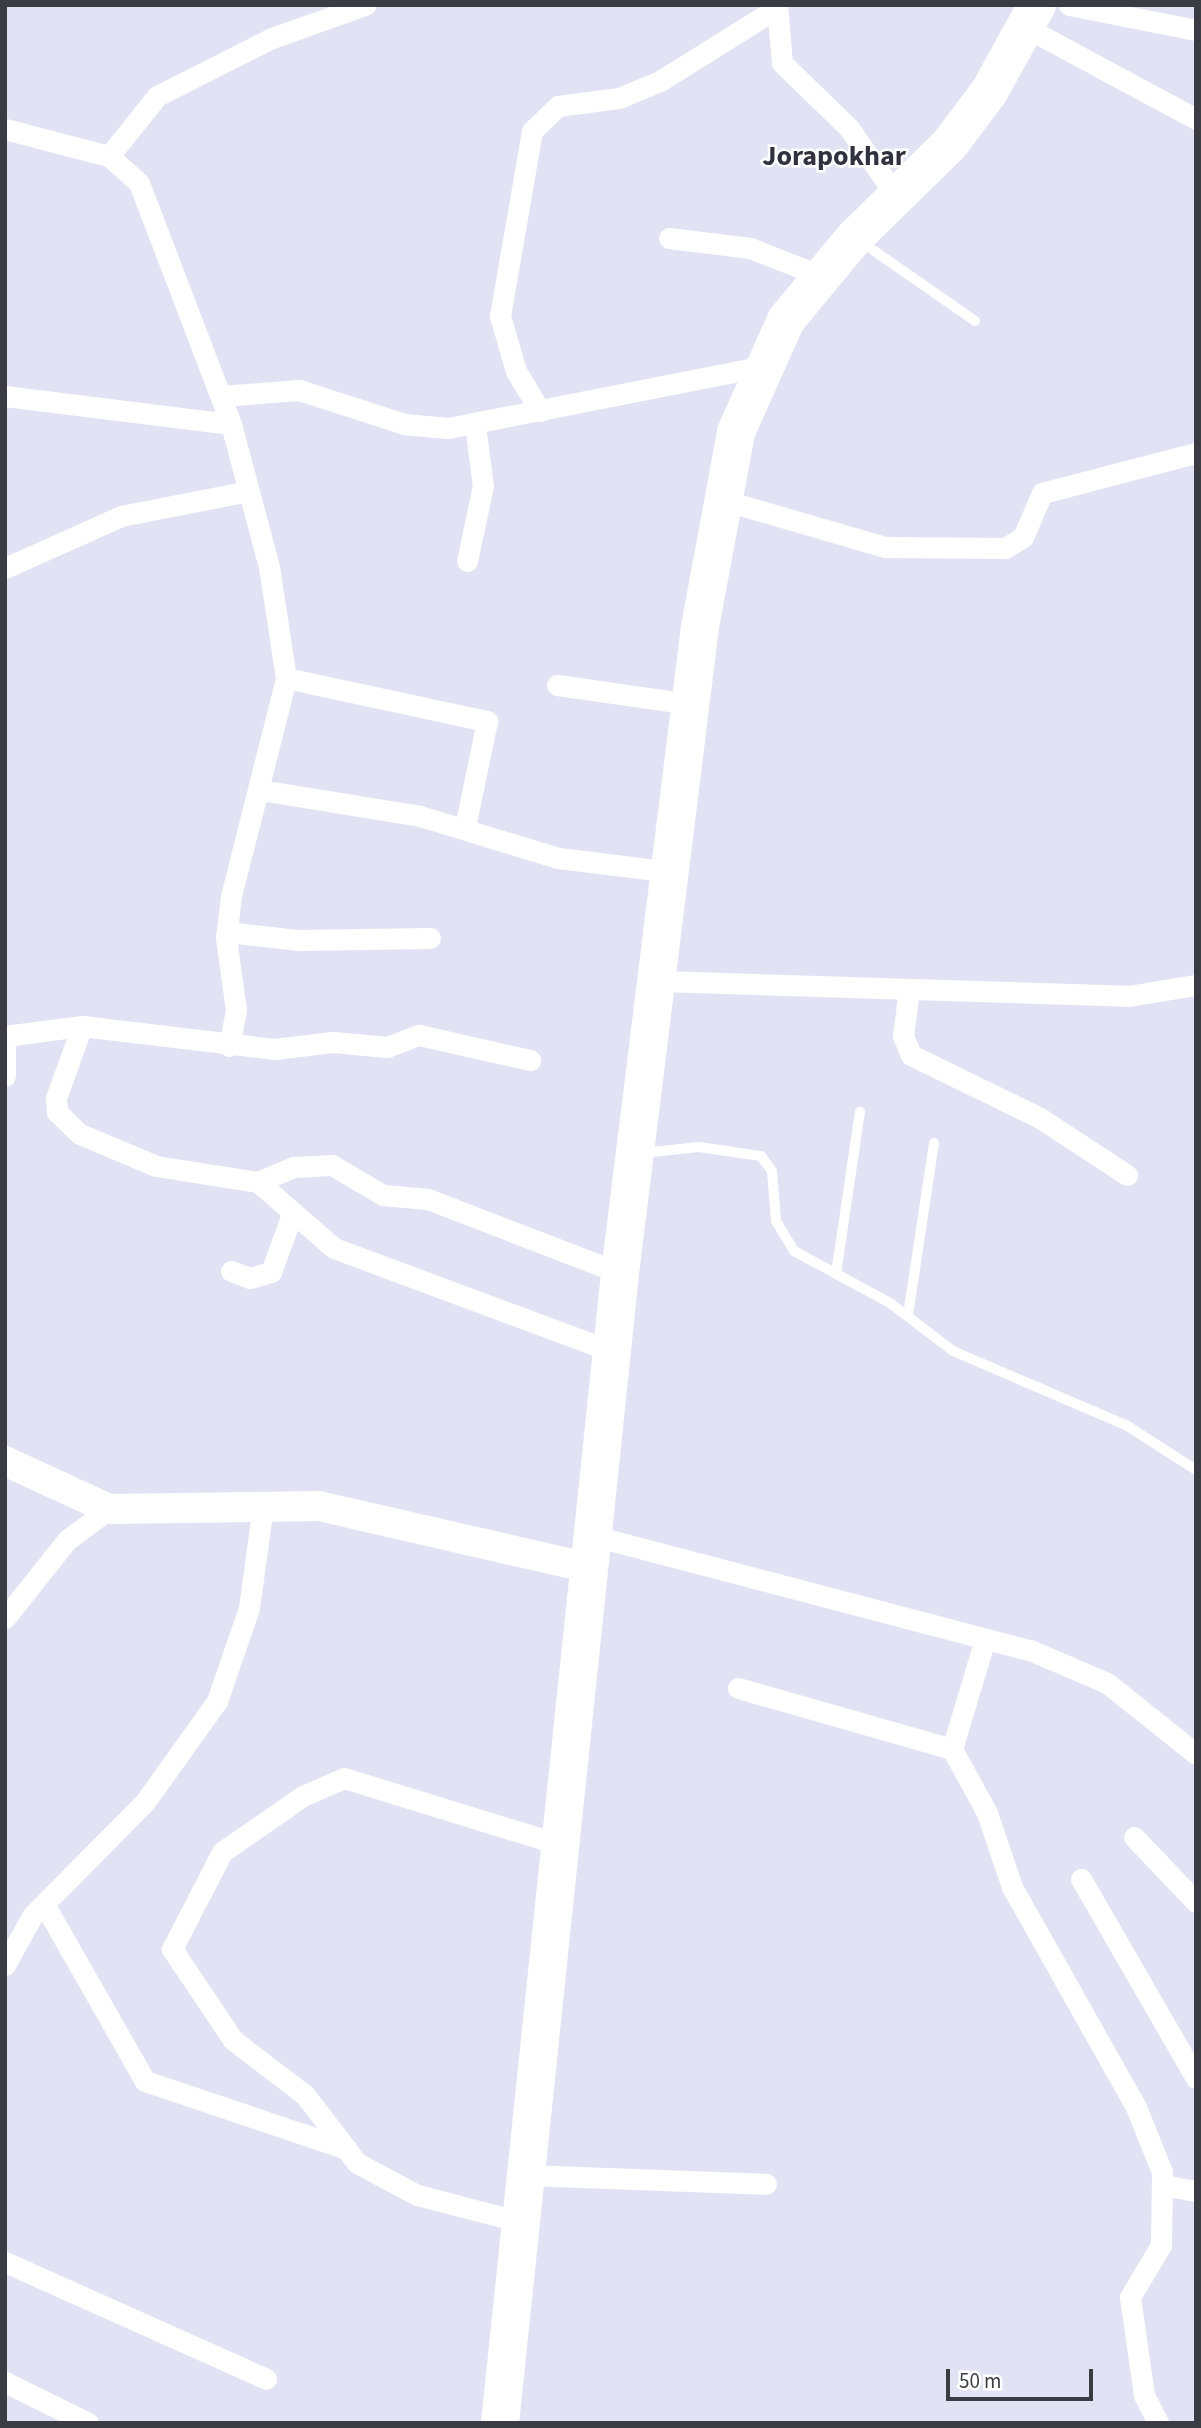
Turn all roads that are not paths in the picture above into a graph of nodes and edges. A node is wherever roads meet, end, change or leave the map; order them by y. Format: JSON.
{"nodes":[{"id":1,"x":365,"y":5,"type":"edge"},
{"id":2,"x":1069,"y":5,"type":"edge"},
{"id":3,"x":777,"y":7,"type":"edge"},
{"id":4,"x":1032,"y":17,"type":"edge"},
{"id":5,"x":1196,"y":30,"type":"edge"},
{"id":6,"x":1196,"y":119,"type":"edge"},
{"id":7,"x":5,"y":129,"type":"edge"},
{"id":8,"x":109,"y":156,"type":"junction"},
{"id":9,"x":895,"y":196,"type":"junction"},
{"id":10,"x":855,"y":237,"type":"junction"},
{"id":11,"x":669,"y":238,"type":"dead end"},
{"id":12,"x":819,"y":275,"type":"junction"},
{"id":13,"x":975,"y":321,"type":"dead end"},
{"id":14,"x":759,"y":367,"type":"junction"},
{"id":15,"x":5,"y":396,"type":"edge"},
{"id":16,"x":221,"y":396,"type":"junction"},
{"id":17,"x":540,"y":411,"type":"junction"},
{"id":18,"x":232,"y":424,"type":"junction"},
{"id":19,"x":475,"y":425,"type":"junction"},
{"id":20,"x":1196,"y":453,"type":"edge"},
{"id":21,"x":249,"y":491,"type":"junction"},
{"id":22,"x":723,"y":500,"type":"junction"},
{"id":23,"x":467,"y":561,"type":"dead end"},
{"id":24,"x":5,"y":568,"type":"edge"},
{"id":25,"x":286,"y":678,"type":"junction"},
{"id":26,"x":557,"y":685,"type":"dead end"},
{"id":27,"x":691,"y":704,"type":"junction"},
{"id":28,"x":260,"y":790,"type":"junction"},
{"id":29,"x":466,"y":827,"type":"junction"},
{"id":30,"x":672,"y":872,"type":"junction"},
{"id":31,"x":227,"y":932,"type":"junction"},
{"id":32,"x":430,"y":938,"type":"dead end"},
{"id":33,"x":661,"y":981,"type":"junction"},
{"id":34,"x":1196,"y":985,"type":"edge"},
{"id":35,"x":909,"y":989,"type":"junction"},
{"id":36,"x":82,"y":1026,"type":"junction"},
{"id":37,"x":5,"y":1036,"type":"edge"},
{"id":38,"x":229,"y":1046,"type":"junction"},
{"id":39,"x":5,"y":1048,"type":"edge"},
{"id":40,"x":530,"y":1060,"type":"dead end"},
{"id":41,"x":5,"y":1076,"type":"edge"},
{"id":42,"x":860,"y":1112,"type":"dead end"},
{"id":43,"x":934,"y":1143,"type":"dead end"},
{"id":44,"x":637,"y":1154,"type":"junction"},
{"id":45,"x":1127,"y":1175,"type":"dead end"},
{"id":46,"x":258,"y":1182,"type":"junction"},
{"id":47,"x":292,"y":1213,"type":"junction"},
{"id":48,"x":231,"y":1271,"type":"dead end"},
{"id":49,"x":620,"y":1273,"type":"junction"},
{"id":50,"x":836,"y":1274,"type":"junction"},
{"id":51,"x":908,"y":1315,"type":"junction"},
{"id":52,"x":611,"y":1351,"type":"junction"},
{"id":53,"x":5,"y":1461,"type":"edge"},
{"id":54,"x":1196,"y":1470,"type":"edge"},
{"id":55,"x":263,"y":1506,"type":"junction"},
{"id":56,"x":109,"y":1509,"type":"junction"},
{"id":57,"x":592,"y":1552,"type":"junction"},
{"id":58,"x":5,"y":1618,"type":"edge"},
{"id":59,"x":985,"y":1639,"type":"junction"},
{"id":60,"x":738,"y":1688,"type":"dead end"},
{"id":61,"x":952,"y":1749,"type":"junction"},
{"id":62,"x":1196,"y":1754,"type":"edge"},
{"id":63,"x":1134,"y":1837,"type":"dead end"},
{"id":64,"x":558,"y":1844,"type":"junction"},
{"id":65,"x":1081,"y":1880,"type":"dead end"},
{"id":66,"x":1196,"y":1902,"type":"edge"},
{"id":67,"x":38,"y":1910,"type":"junction"},
{"id":68,"x":5,"y":1929,"type":"edge"},
{"id":69,"x":5,"y":1965,"type":"edge"},
{"id":70,"x":1196,"y":2078,"type":"edge"},
{"id":71,"x":347,"y":2149,"type":"junction"},
{"id":72,"x":526,"y":2175,"type":"junction"},
{"id":73,"x":766,"y":2184,"type":"dead end"},
{"id":74,"x":1164,"y":2185,"type":"junction"},
{"id":75,"x":1196,"y":2191,"type":"edge"},
{"id":76,"x":521,"y":2222,"type":"junction"},
{"id":77,"x":5,"y":2262,"type":"edge"},
{"id":78,"x":266,"y":2379,"type":"dead end"},
{"id":79,"x":5,"y":2382,"type":"edge"},
{"id":80,"x":88,"y":2423,"type":"edge"},
{"id":81,"x":500,"y":2423,"type":"edge"},
{"id":82,"x":1158,"y":2423,"type":"edge"}],
"edges":[{"from":1,"to":8,"type":"street"},
{"from":2,"to":5,"type":"street"},
{"from":3,"to":9,"type":"street"},
{"from":3,"to":17,"type":"street"},
{"from":4,"to":6,"type":"street"},
{"from":4,"to":9,"type":"highway"},
{"from":7,"to":8,"type":"street"},
{"from":8,"to":16,"type":"street"},
{"from":9,"to":10,"type":"highway"},
{"from":10,"to":12,"type":"highway"},
{"from":10,"to":13,"type":"lane"},
{"from":11,"to":12,"type":"street"},
{"from":12,"to":14,"type":"highway"},
{"from":14,"to":17,"type":"street"},
{"from":14,"to":22,"type":"highway"},
{"from":15,"to":18,"type":"street"},
{"from":16,"to":18,"type":"street"},
{"from":16,"to":19,"type":"street"},
{"from":17,"to":19,"type":"street"},
{"from":18,"to":21,"type":"street"},
{"from":19,"to":23,"type":"street"},
{"from":20,"to":22,"type":"street"},
{"from":21,"to":24,"type":"street"},
{"from":21,"to":25,"type":"street"},
{"from":22,"to":27,"type":"highway"},
{"from":25,"to":28,"type":"street"},
{"from":25,"to":29,"type":"street"},
{"from":26,"to":27,"type":"street"},
{"from":27,"to":30,"type":"highway"},
{"from":28,"to":29,"type":"street"},
{"from":28,"to":31,"type":"street"},
{"from":29,"to":30,"type":"street"},
{"from":30,"to":33,"type":"highway"},
{"from":31,"to":32,"type":"street"},
{"from":31,"to":38,"type":"street"},
{"from":33,"to":35,"type":"street"},
{"from":33,"to":44,"type":"highway"},
{"from":34,"to":35,"type":"street"},
{"from":35,"to":45,"type":"street"},
{"from":36,"to":37,"type":"street"},
{"from":36,"to":38,"type":"street"},
{"from":36,"to":46,"type":"street"},
{"from":38,"to":40,"type":"street"},
{"from":39,"to":41,"type":"street"},
{"from":42,"to":50,"type":"lane"},
{"from":43,"to":51,"type":"lane"},
{"from":44,"to":49,"type":"highway"},
{"from":44,"to":50,"type":"lane"},
{"from":46,"to":47,"type":"street"},
{"from":46,"to":49,"type":"street"},
{"from":47,"to":48,"type":"street"},
{"from":47,"to":52,"type":"street"},
{"from":49,"to":52,"type":"highway"},
{"from":50,"to":51,"type":"lane"},
{"from":51,"to":54,"type":"lane"},
{"from":52,"to":57,"type":"highway"},
{"from":53,"to":56,"type":"street"},
{"from":55,"to":56,"type":"street"},
{"from":55,"to":57,"type":"street"},
{"from":55,"to":67,"type":"street"},
{"from":56,"to":58,"type":"street"},
{"from":57,"to":59,"type":"street"},
{"from":57,"to":64,"type":"highway"},
{"from":59,"to":61,"type":"street"},
{"from":59,"to":62,"type":"street"},
{"from":60,"to":61,"type":"street"},
{"from":61,"to":74,"type":"street"},
{"from":63,"to":66,"type":"street"},
{"from":64,"to":71,"type":"street"},
{"from":64,"to":72,"type":"highway"},
{"from":65,"to":70,"type":"street"},
{"from":67,"to":68,"type":"street"},
{"from":67,"to":69,"type":"street"},
{"from":67,"to":71,"type":"street"},
{"from":71,"to":76,"type":"street"},
{"from":72,"to":73,"type":"street"},
{"from":72,"to":76,"type":"highway"},
{"from":74,"to":75,"type":"street"},
{"from":74,"to":82,"type":"street"},
{"from":76,"to":81,"type":"highway"},
{"from":77,"to":78,"type":"street"},
{"from":79,"to":80,"type":"street"}]}
